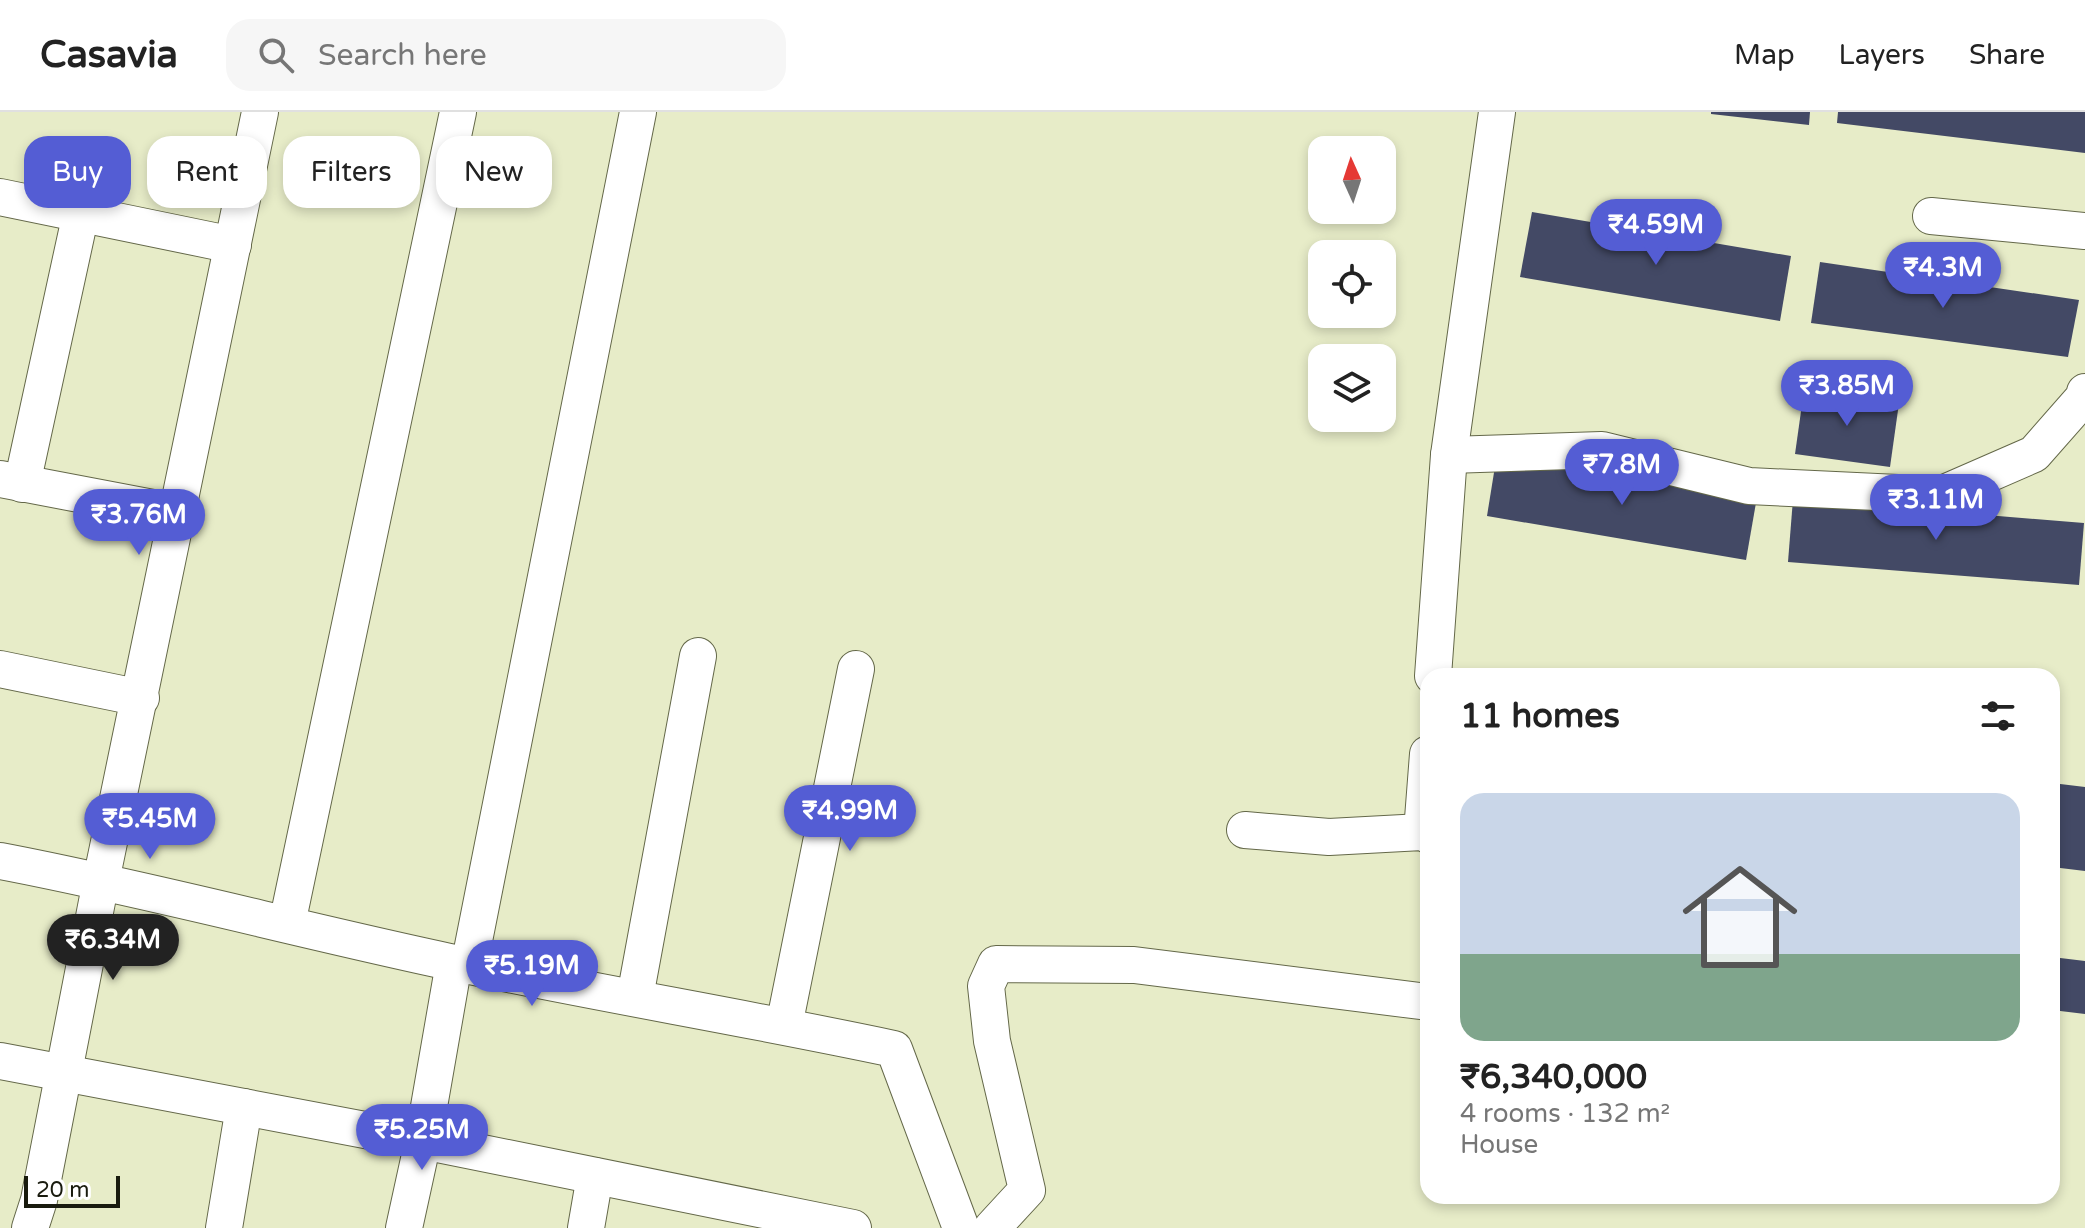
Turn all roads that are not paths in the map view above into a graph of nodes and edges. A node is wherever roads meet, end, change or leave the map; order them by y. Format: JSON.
{"nodes":[{"id":1,"x":260,"y":112,"type":"edge"},
{"id":2,"x":458,"y":112,"type":"edge"},
{"id":3,"x":638,"y":112,"type":"edge"},
{"id":4,"x":1497,"y":112,"type":"edge"},
{"id":5,"x":0,"y":197,"type":"edge"},
{"id":6,"x":81,"y":213,"type":"junction"},
{"id":7,"x":1931,"y":216,"type":"dead end"},
{"id":8,"x":2085,"y":231,"type":"edge"},
{"id":9,"x":233,"y":245,"type":"junction"},
{"id":10,"x":2085,"y":392,"type":"edge"},
{"id":11,"x":1449,"y":455,"type":"junction"},
{"id":12,"x":11,"y":481,"type":"edge"},
{"id":13,"x":179,"y":513,"type":"junction"},
{"id":14,"x":698,"y":656,"type":"dead end"},
{"id":15,"x":1434,"y":668,"type":"edge"},
{"id":16,"x":0,"y":669,"type":"edge"},
{"id":17,"x":856,"y":669,"type":"dead end"},
{"id":18,"x":141,"y":698,"type":"junction"},
{"id":19,"x":1245,"y":830,"type":"dead end"},
{"id":20,"x":1420,"y":833,"type":"edge"},
{"id":21,"x":0,"y":861,"type":"edge"},
{"id":22,"x":101,"y":881,"type":"junction"},
{"id":23,"x":287,"y":924,"type":"junction"},
{"id":24,"x":462,"y":964,"type":"junction"},
{"id":25,"x":635,"y":997,"type":"junction"},
{"id":26,"x":1420,"y":1001,"type":"edge"},
{"id":27,"x":784,"y":1026,"type":"junction"},
{"id":28,"x":0,"y":1061,"type":"edge"},
{"id":29,"x":66,"y":1072,"type":"junction"},
{"id":30,"x":244,"y":1107,"type":"junction"},
{"id":31,"x":423,"y":1141,"type":"junction"},
{"id":32,"x":595,"y":1176,"type":"junction"},
{"id":33,"x":770,"y":1220,"type":"edge"},
{"id":34,"x":30,"y":1228,"type":"edge"},
{"id":35,"x":224,"y":1228,"type":"edge"},
{"id":36,"x":404,"y":1228,"type":"edge"},
{"id":37,"x":586,"y":1228,"type":"edge"},
{"id":38,"x":853,"y":1228,"type":"edge"},
{"id":39,"x":961,"y":1228,"type":"edge"},
{"id":40,"x":992,"y":1228,"type":"edge"}],
"edges":[{"from":1,"to":9,"type":"street"},
{"from":2,"to":23,"type":"street"},
{"from":3,"to":24,"type":"street"},
{"from":4,"to":11,"type":"street"},
{"from":5,"to":6,"type":"street"},
{"from":6,"to":9,"type":"street"},
{"from":6,"to":12,"type":"street"},
{"from":7,"to":8,"type":"street"},
{"from":9,"to":13,"type":"street"},
{"from":10,"to":11,"type":"street"},
{"from":11,"to":15,"type":"street"},
{"from":12,"to":13,"type":"street"},
{"from":13,"to":18,"type":"street"},
{"from":14,"to":25,"type":"street"},
{"from":16,"to":18,"type":"street"},
{"from":17,"to":27,"type":"street"},
{"from":18,"to":22,"type":"street"},
{"from":19,"to":20,"type":"street"},
{"from":21,"to":22,"type":"street"},
{"from":22,"to":23,"type":"street"},
{"from":22,"to":29,"type":"street"},
{"from":23,"to":24,"type":"street"},
{"from":24,"to":25,"type":"street"},
{"from":24,"to":31,"type":"street"},
{"from":25,"to":27,"type":"street"},
{"from":26,"to":40,"type":"street"},
{"from":27,"to":39,"type":"street"},
{"from":28,"to":29,"type":"street"},
{"from":29,"to":30,"type":"street"},
{"from":29,"to":34,"type":"street"},
{"from":30,"to":31,"type":"street"},
{"from":30,"to":35,"type":"street"},
{"from":31,"to":32,"type":"street"},
{"from":31,"to":36,"type":"street"},
{"from":32,"to":33,"type":"street"},
{"from":32,"to":37,"type":"street"},
{"from":33,"to":38,"type":"street"}]}
